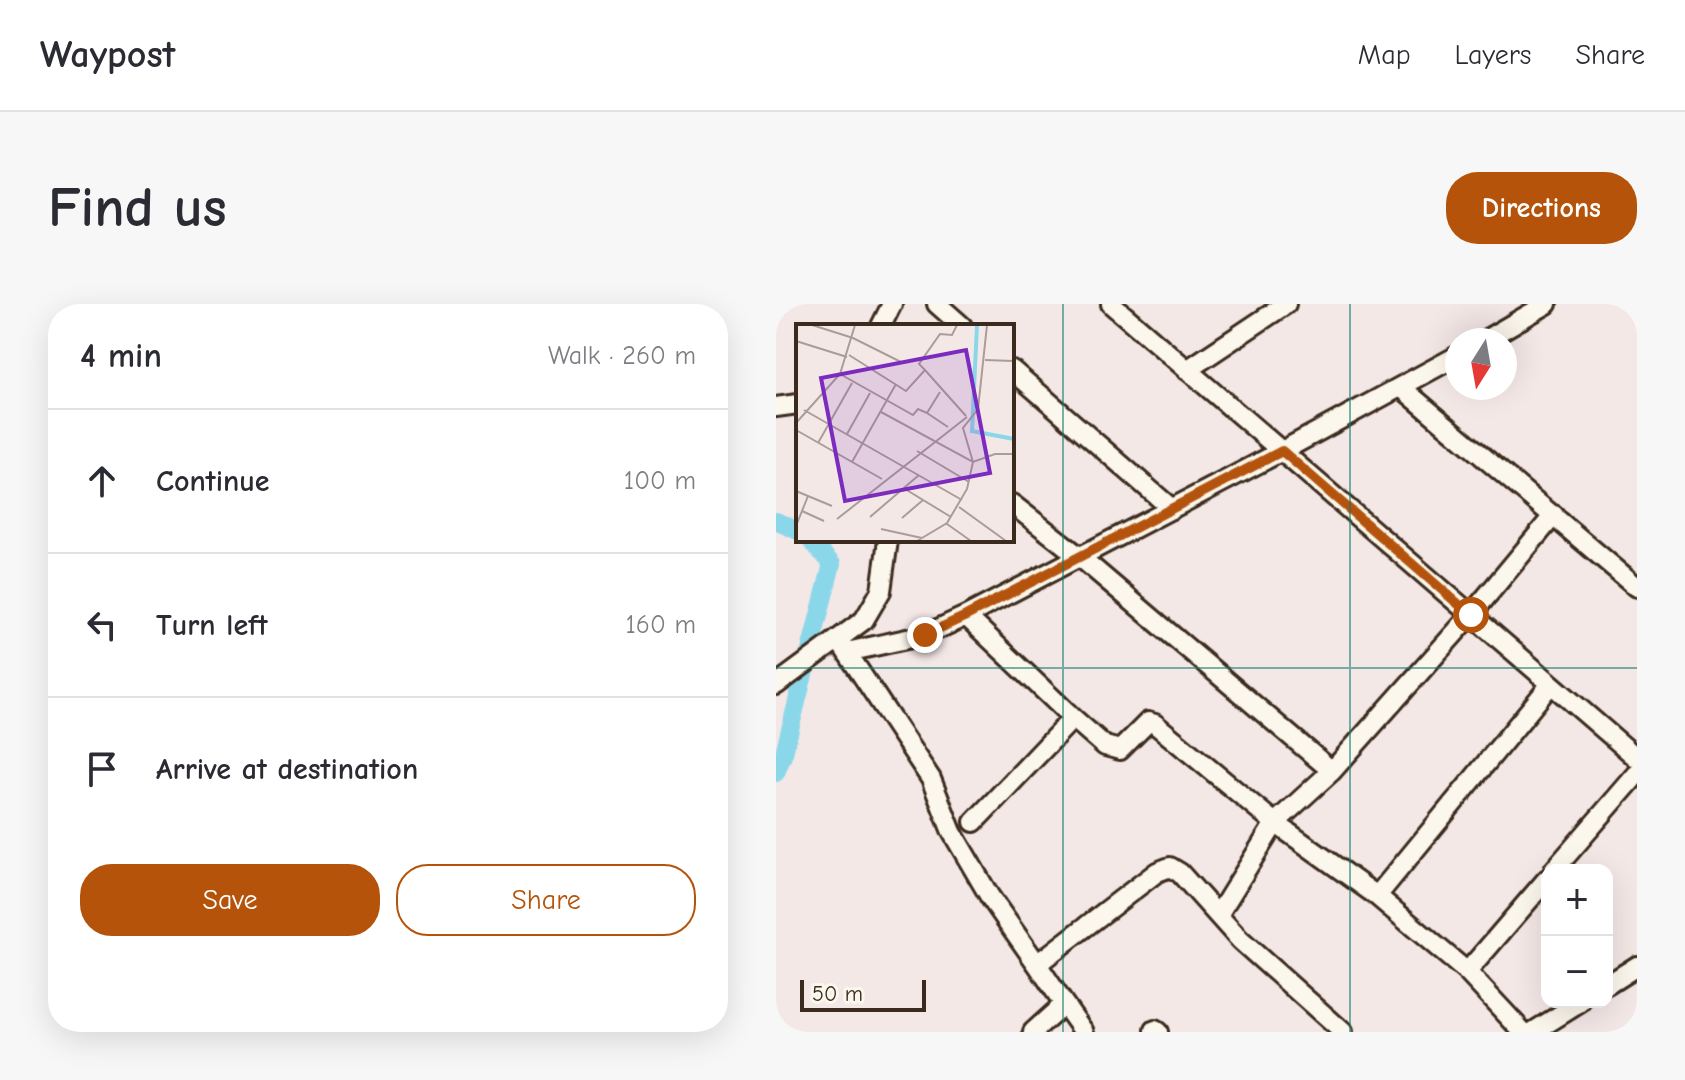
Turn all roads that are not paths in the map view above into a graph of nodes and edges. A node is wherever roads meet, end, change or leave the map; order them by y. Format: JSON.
{"nodes":[{"id":1,"x":892,"y":304,"type":"edge"},
{"id":2,"x":937,"y":304,"type":"edge"},
{"id":3,"x":1111,"y":304,"type":"edge"},
{"id":4,"x":1547,"y":304,"type":"edge"},
{"id":5,"x":1281,"y":305,"type":"edge"},
{"id":6,"x":882,"y":324,"type":"edge"},
{"id":7,"x":960,"y":324,"type":"edge"},
{"id":8,"x":1506,"y":328,"type":"edge"},
{"id":9,"x":1445,"y":363,"type":"edge"},
{"id":10,"x":1187,"y":370,"type":"junction"},
{"id":11,"x":1014,"y":372,"type":"edge"},
{"id":12,"x":1402,"y":388,"type":"junction"},
{"id":13,"x":796,"y":404,"type":"edge"},
{"id":14,"x":776,"y":407,"type":"edge"},
{"id":15,"x":1282,"y":451,"type":"junction"},
{"id":16,"x":1014,"y":506,"type":"edge"},
{"id":17,"x":1172,"y":509,"type":"junction"},
{"id":18,"x":1554,"y":515,"type":"junction"},
{"id":19,"x":888,"y":542,"type":"edge"},
{"id":20,"x":1080,"y":557,"type":"junction"},
{"id":21,"x":1637,"y":587,"type":"edge"},
{"id":22,"x":1471,"y":615,"type":"junction"},
{"id":23,"x":966,"y":616,"type":"junction"},
{"id":24,"x":842,"y":645,"type":"junction"},
{"id":25,"x":776,"y":684,"type":"edge"},
{"id":26,"x":1551,"y":684,"type":"junction"},
{"id":27,"x":1073,"y":718,"type":"junction"},
{"id":28,"x":1637,"y":758,"type":"edge"},
{"id":29,"x":1332,"y":771,"type":"junction"},
{"id":30,"x":1637,"y":774,"type":"edge"},
{"id":31,"x":974,"y":822,"type":"dead end"},
{"id":32,"x":1275,"y":823,"type":"junction"},
{"id":33,"x":1559,"y":864,"type":"edge"},
{"id":34,"x":1541,"y":886,"type":"edge"},
{"id":35,"x":1377,"y":896,"type":"junction"},
{"id":36,"x":1218,"y":915,"type":"junction"},
{"id":37,"x":1037,"y":964,"type":"junction"},
{"id":38,"x":1637,"y":966,"type":"edge"},
{"id":39,"x":1467,"y":972,"type":"junction"},
{"id":40,"x":1613,"y":981,"type":"edge"},
{"id":41,"x":1064,"y":1004,"type":"junction"},
{"id":42,"x":1571,"y":1008,"type":"edge"},
{"id":43,"x":1033,"y":1032,"type":"edge"},
{"id":44,"x":1084,"y":1032,"type":"edge"},
{"id":45,"x":1343,"y":1032,"type":"edge"},
{"id":46,"x":1523,"y":1032,"type":"edge"},
{"id":47,"x":1533,"y":1032,"type":"edge"}],
"edges":[{"from":1,"to":6,"type":"street"},
{"from":2,"to":7,"type":"street"},
{"from":3,"to":10,"type":"street"},
{"from":4,"to":8,"type":"street"},
{"from":5,"to":10,"type":"street"},
{"from":9,"to":12,"type":"street"},
{"from":10,"to":15,"type":"street"},
{"from":11,"to":17,"type":"street"},
{"from":12,"to":15,"type":"street"},
{"from":12,"to":18,"type":"street"},
{"from":13,"to":14,"type":"street"},
{"from":15,"to":17,"type":"street"},
{"from":15,"to":22,"type":"street"},
{"from":16,"to":20,"type":"street"},
{"from":17,"to":20,"type":"street"},
{"from":18,"to":21,"type":"street"},
{"from":18,"to":22,"type":"street"},
{"from":19,"to":24,"type":"street"},
{"from":20,"to":23,"type":"street"},
{"from":20,"to":29,"type":"street"},
{"from":22,"to":26,"type":"street"},
{"from":22,"to":29,"type":"street"},
{"from":23,"to":24,"type":"street"},
{"from":23,"to":27,"type":"street"},
{"from":24,"to":25,"type":"street"},
{"from":24,"to":37,"type":"street"},
{"from":26,"to":28,"type":"street"},
{"from":26,"to":35,"type":"street"},
{"from":27,"to":31,"type":"street"},
{"from":27,"to":32,"type":"street"},
{"from":29,"to":32,"type":"street"},
{"from":30,"to":33,"type":"street"},
{"from":32,"to":35,"type":"street"},
{"from":32,"to":36,"type":"street"},
{"from":34,"to":39,"type":"street"},
{"from":35,"to":39,"type":"street"},
{"from":36,"to":37,"type":"street"},
{"from":36,"to":45,"type":"street"},
{"from":37,"to":41,"type":"street"},
{"from":38,"to":40,"type":"street"},
{"from":39,"to":46,"type":"street"},
{"from":41,"to":43,"type":"street"},
{"from":41,"to":44,"type":"street"},
{"from":42,"to":47,"type":"street"}]}
